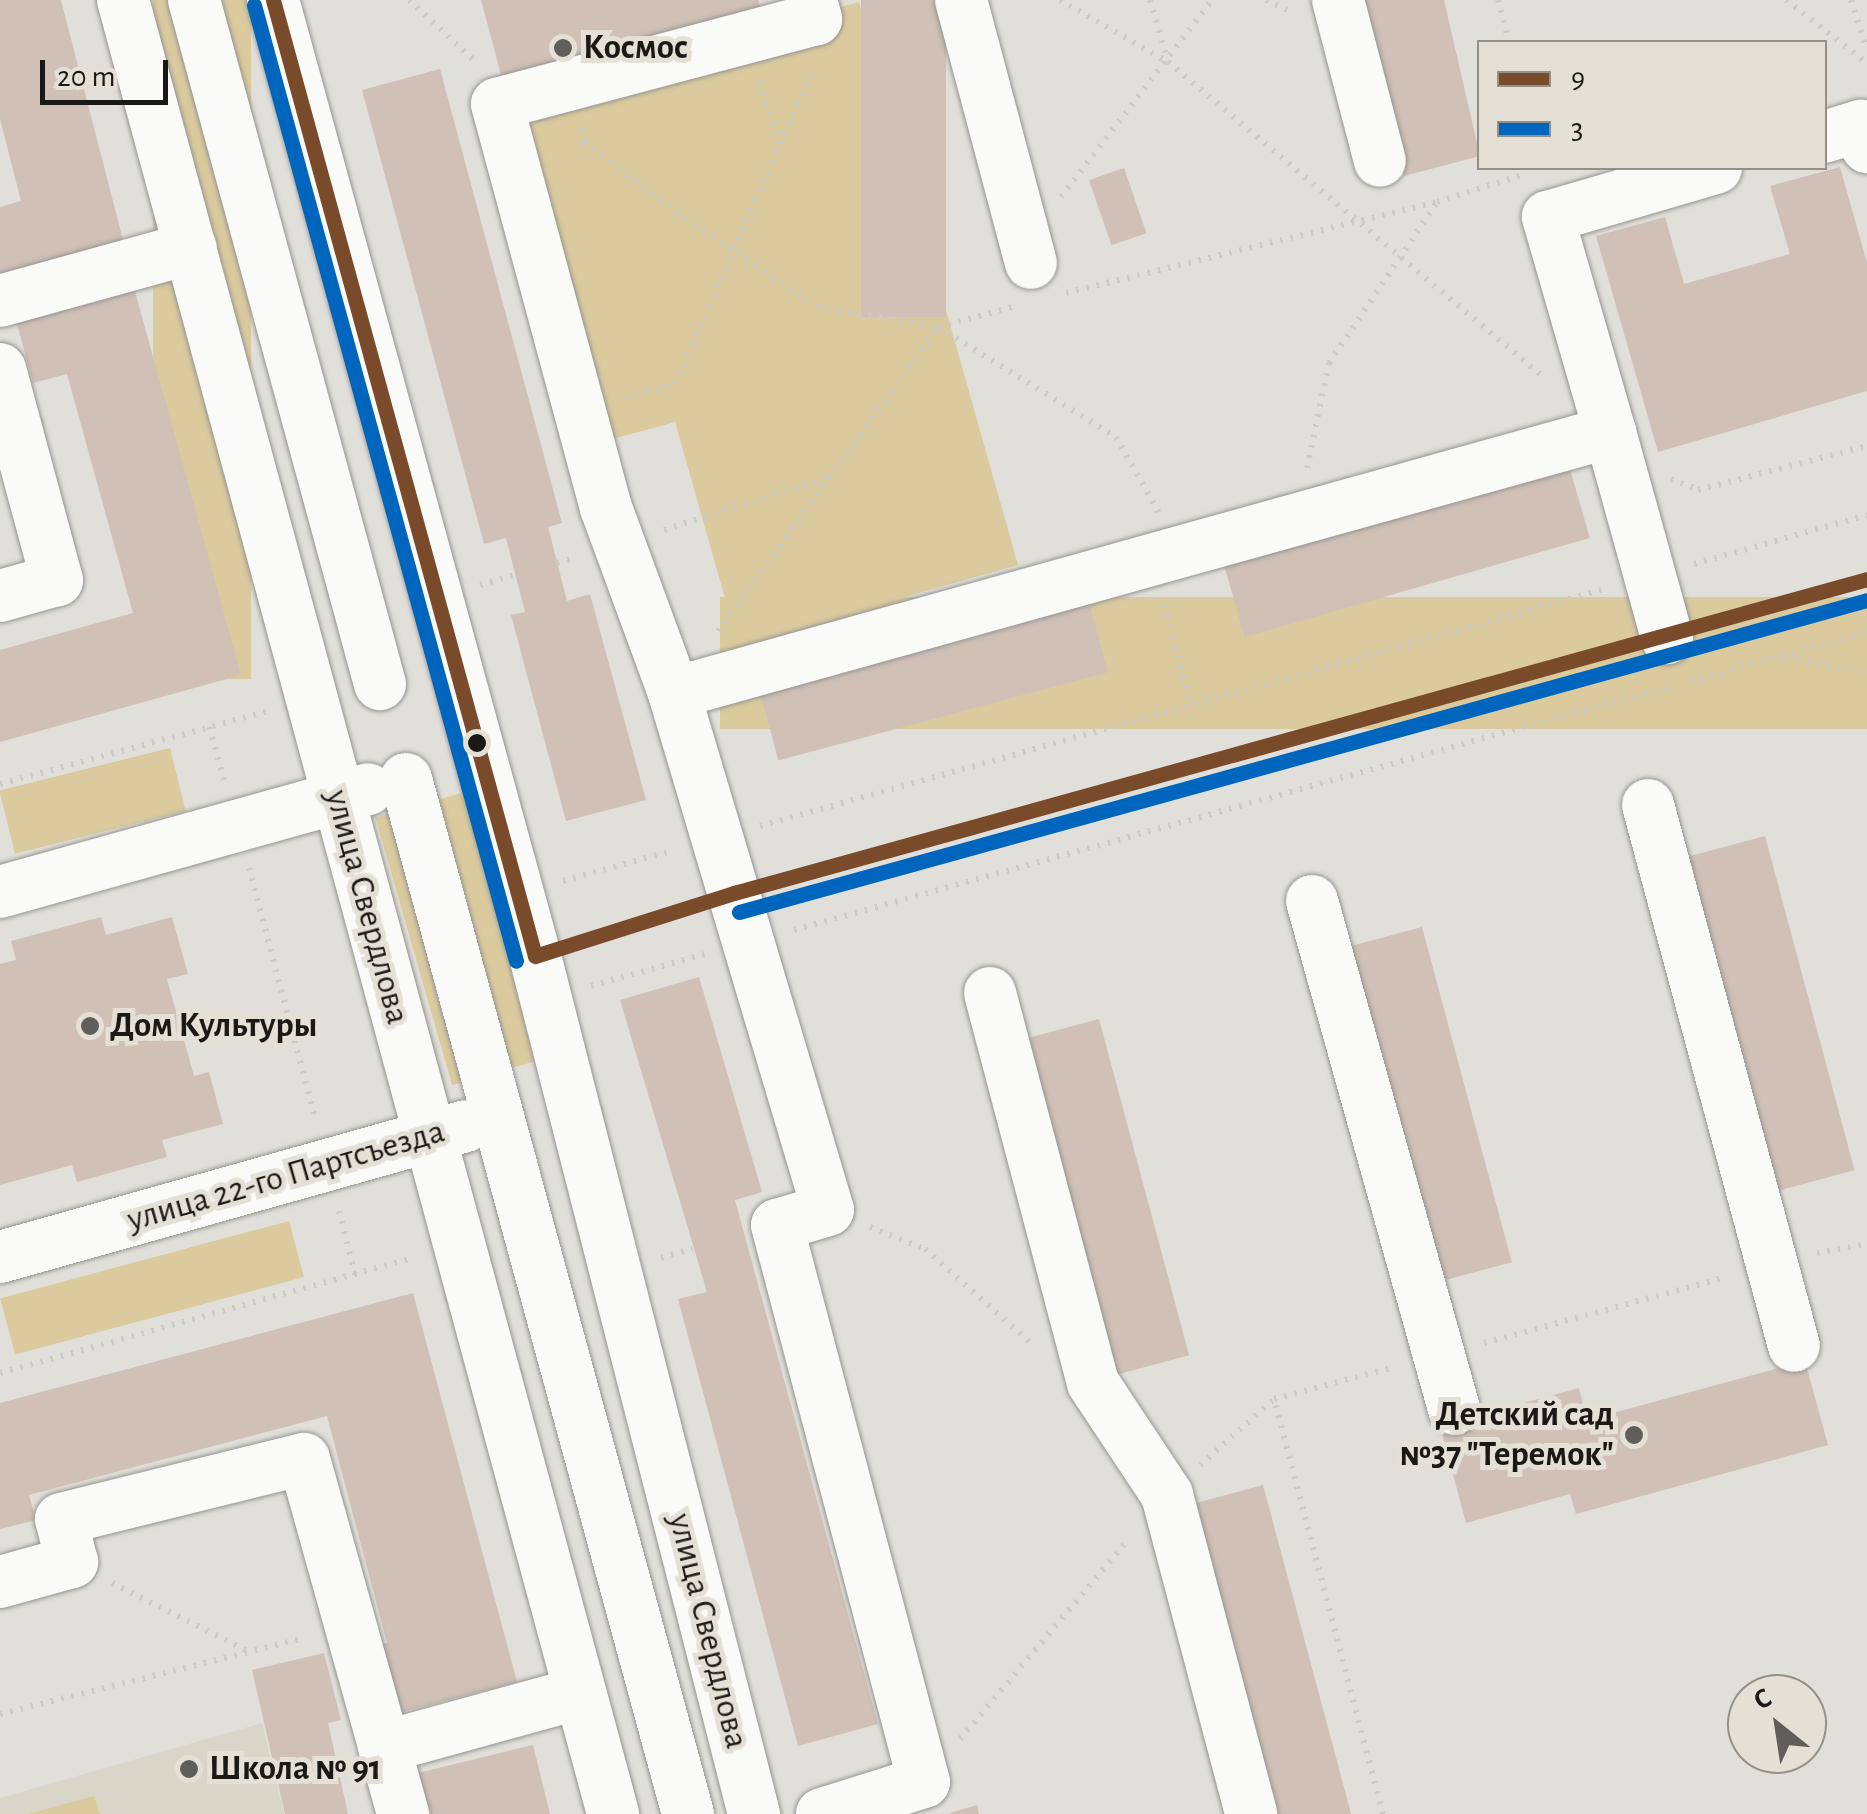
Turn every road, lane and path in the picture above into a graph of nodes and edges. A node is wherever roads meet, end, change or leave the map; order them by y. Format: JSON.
{"nodes":[{"id":1,"x":123,"y":0,"type":"edge"},
{"id":2,"x":194,"y":0,"type":"edge"},
{"id":3,"x":273,"y":0,"type":"edge"},
{"id":4,"x":409,"y":0,"type":"edge"},
{"id":5,"x":811,"y":0,"type":"edge"},
{"id":6,"x":961,"y":0,"type":"edge"},
{"id":7,"x":1060,"y":0,"type":"edge"},
{"id":8,"x":1150,"y":0,"type":"edge"},
{"id":9,"x":1212,"y":0,"type":"edge"},
{"id":10,"x":1338,"y":0,"type":"edge"},
{"id":11,"x":1498,"y":0,"type":"edge"},
{"id":12,"x":1786,"y":0,"type":"edge"},
{"id":13,"x":1850,"y":0,"type":"edge"},
{"id":14,"x":746,"y":38,"type":"junction"},
{"id":15,"x":1509,"y":40,"type":"edge"},
{"id":16,"x":1867,"y":50,"type":"edge"},
{"id":17,"x":819,"y":54,"type":"dead end"},
{"id":18,"x":1168,"y":62,"type":"junction"},
{"id":19,"x":1867,"y":63,"type":"edge"},
{"id":20,"x":565,"y":85,"type":"junction"},
{"id":21,"x":498,"y":104,"type":"junction"},
{"id":22,"x":1827,"y":135,"type":"edge"},
{"id":23,"x":778,"y":143,"type":"junction"},
{"id":24,"x":1867,"y":146,"type":"edge"},
{"id":25,"x":1380,"y":161,"type":"dead end"},
{"id":26,"x":1709,"y":170,"type":"edge"},
{"id":27,"x":1526,"y":174,"type":"dead end"},
{"id":28,"x":1437,"y":202,"type":"junction"},
{"id":29,"x":1356,"y":221,"type":"junction"},
{"id":30,"x":191,"y":248,"type":"junction"},
{"id":31,"x":730,"y":248,"type":"junction"},
{"id":32,"x":1400,"y":258,"type":"junction"},
{"id":33,"x":1032,"y":268,"type":"junction"},
{"id":34,"x":0,"y":302,"type":"edge"},
{"id":35,"x":938,"y":328,"type":"junction"},
{"id":36,"x":0,"y":369,"type":"edge"},
{"id":37,"x":1550,"y":382,"type":"dead end"},
{"id":38,"x":675,"y":384,"type":"dead end"},
{"id":39,"x":1614,"y":445,"type":"junction"},
{"id":40,"x":1867,"y":446,"type":"edge"},
{"id":41,"x":829,"y":476,"type":"junction"},
{"id":42,"x":1867,"y":515,"type":"edge"},
{"id":43,"x":1297,"y":519,"type":"junction"},
{"id":44,"x":620,"y":545,"type":"junction"},
{"id":45,"x":1166,"y":557,"type":"junction"},
{"id":46,"x":557,"y":563,"type":"dead end"},
{"id":47,"x":516,"y":575,"type":"dead end"},
{"id":48,"x":1648,"y":576,"type":"junction"},
{"id":49,"x":470,"y":588,"type":"dead end"},
{"id":50,"x":0,"y":596,"type":"edge"},
{"id":51,"x":1867,"y":632,"type":"edge"},
{"id":52,"x":1667,"y":638,"type":"dead end"},
{"id":53,"x":1784,"y":655,"type":"junction"},
{"id":54,"x":450,"y":663,"type":"junction"},
{"id":55,"x":1867,"y":675,"type":"edge"},
{"id":56,"x":380,"y":684,"type":"junction"},
{"id":57,"x":674,"y":693,"type":"junction"},
{"id":58,"x":1191,"y":705,"type":"junction"},
{"id":59,"x":291,"y":707,"type":"junction"},
{"id":60,"x":209,"y":727,"type":"junction"},
{"id":61,"x":478,"y":752,"type":"junction"},
{"id":62,"x":406,"y":779,"type":"junction"},
{"id":63,"x":0,"y":784,"type":"edge"},
{"id":64,"x":336,"y":796,"type":"junction"},
{"id":65,"x":1648,"y":805,"type":"dead end"},
{"id":66,"x":238,"y":825,"type":"junction"},
{"id":67,"x":718,"y":838,"type":"junction"},
{"id":68,"x":552,"y":884,"type":"dead end"},
{"id":69,"x":0,"y":892,"type":"edge"},
{"id":70,"x":1312,"y":901,"type":"dead end"},
{"id":71,"x":748,"y":942,"type":"junction"},
{"id":72,"x":580,"y":989,"type":"dead end"},
{"id":73,"x":990,"y":993,"type":"dead end"},
{"id":74,"x":572,"y":1095,"type":"junction"},
{"id":75,"x":501,"y":1118,"type":"junction"},
{"id":76,"x":430,"y":1134,"type":"junction"},
{"id":77,"x":328,"y":1164,"type":"junction"},
{"id":78,"x":828,"y":1210,"type":"junction"},
{"id":79,"x":694,"y":1248,"type":"dead end"},
{"id":80,"x":419,"y":1256,"type":"dead end"},
{"id":81,"x":0,"y":1257,"type":"edge"},
{"id":82,"x":656,"y":1260,"type":"dead end"},
{"id":83,"x":355,"y":1274,"type":"junction"},
{"id":84,"x":1794,"y":1346,"type":"dead end"},
{"id":85,"x":1088,"y":1362,"type":"junction"},
{"id":86,"x":0,"y":1372,"type":"edge"},
{"id":87,"x":1274,"y":1399,"type":"dead end"},
{"id":88,"x":1454,"y":1409,"type":"dead end"},
{"id":89,"x":1167,"y":1494,"type":"junction"},
{"id":90,"x":72,"y":1562,"type":"junction"},
{"id":91,"x":0,"y":1582,"type":"edge"},
{"id":92,"x":350,"y":1626,"type":"junction"},
{"id":93,"x":249,"y":1652,"type":"junction"},
{"id":94,"x":580,"y":1693,"type":"junction"},
{"id":95,"x":0,"y":1714,"type":"edge"},
{"id":96,"x":384,"y":1747,"type":"junction"},
{"id":97,"x":924,"y":1782,"type":"junction"},
{"id":98,"x":403,"y":1814,"type":"edge"},
{"id":99,"x":613,"y":1814,"type":"edge"},
{"id":100,"x":688,"y":1814,"type":"edge"},
{"id":101,"x":754,"y":1814,"type":"edge"},
{"id":102,"x":822,"y":1814,"type":"edge"},
{"id":103,"x":1251,"y":1814,"type":"edge"}],
"edges":[{"from":1,"to":30,"type":"street","name":"улица Свердлова"},
{"from":2,"to":56,"type":"street"},
{"from":3,"to":54,"type":"street","name":"улица Свердлова"},
{"from":4,"to":21,"type":"path"},
{"from":5,"to":14,"type":"street"},
{"from":6,"to":33,"type":"street"},
{"from":7,"to":18,"type":"path"},
{"from":8,"to":18,"type":"path"},
{"from":9,"to":18,"type":"path"},
{"from":10,"to":25,"type":"street"},
{"from":11,"to":15,"type":"path"},
{"from":12,"to":19,"type":"path"},
{"from":13,"to":16,"type":"path"},
{"from":14,"to":20,"type":"street"},
{"from":14,"to":23,"type":"path"},
{"from":17,"to":23,"type":"path"},
{"from":18,"to":29,"type":"path"},
{"from":18,"to":33,"type":"path"},
{"from":20,"to":21,"type":"street"},
{"from":20,"to":31,"type":"path"},
{"from":21,"to":44,"type":"street"},
{"from":22,"to":24,"type":"street"},
{"from":23,"to":31,"type":"path"},
{"from":26,"to":39,"type":"street"},
{"from":27,"to":28,"type":"path"},
{"from":28,"to":29,"type":"path"},
{"from":28,"to":32,"type":"path"},
{"from":29,"to":32,"type":"path"},
{"from":29,"to":33,"type":"path"},
{"from":30,"to":34,"type":"street"},
{"from":30,"to":59,"type":"street","name":"улица Свердлова"},
{"from":31,"to":35,"type":"path"},
{"from":31,"to":38,"type":"path"},
{"from":32,"to":37,"type":"path"},
{"from":32,"to":43,"type":"path"},
{"from":33,"to":35,"type":"path"},
{"from":35,"to":41,"type":"path"},
{"from":35,"to":45,"type":"path"},
{"from":36,"to":50,"type":"street"},
{"from":39,"to":40,"type":"path"},
{"from":39,"to":43,"type":"street"},
{"from":39,"to":48,"type":"street"},
{"from":41,"to":44,"type":"path"},
{"from":41,"to":57,"type":"path"},
{"from":42,"to":48,"type":"path"},
{"from":43,"to":45,"type":"street"},
{"from":44,"to":46,"type":"path"},
{"from":44,"to":57,"type":"street"},
{"from":45,"to":57,"type":"street"},
{"from":45,"to":58,"type":"path"},
{"from":47,"to":49,"type":"path"},
{"from":48,"to":52,"type":"street"},
{"from":48,"to":58,"type":"path"},
{"from":51,"to":53,"type":"path"},
{"from":53,"to":55,"type":"path"},
{"from":53,"to":71,"type":"path"},
{"from":54,"to":56,"type":"street"},
{"from":54,"to":61,"type":"street","name":"улица Свердлова"},
{"from":56,"to":59,"type":"street"},
{"from":57,"to":67,"type":"street"},
{"from":58,"to":67,"type":"path"},
{"from":59,"to":60,"type":"path"},
{"from":59,"to":64,"type":"street","name":"улица Свердлова"},
{"from":60,"to":63,"type":"path"},
{"from":60,"to":66,"type":"path"},
{"from":61,"to":62,"type":"street"},
{"from":61,"to":74,"type":"street","name":"улица Свердлова"},
{"from":62,"to":64,"type":"street"},
{"from":62,"to":75,"type":"street"},
{"from":64,"to":66,"type":"street"},
{"from":64,"to":76,"type":"street","name":"улица Свердлова"},
{"from":65,"to":84,"type":"street"},
{"from":66,"to":69,"type":"street"},
{"from":66,"to":77,"type":"path"},
{"from":67,"to":68,"type":"path"},
{"from":67,"to":71,"type":"street"},
{"from":70,"to":88,"type":"street"},
{"from":71,"to":72,"type":"path"},
{"from":71,"to":78,"type":"street"},
{"from":73,"to":85,"type":"street"},
{"from":74,"to":75,"type":"street","name":"улица 22-го Партсъезда"},
{"from":74,"to":101,"type":"street","name":"улица Свердлова"},
{"from":75,"to":76,"type":"street","name":"улица 22-го Партсъезда"},
{"from":75,"to":100,"type":"street"},
{"from":76,"to":77,"type":"street","name":"улица 22-го Партсъезда"},
{"from":76,"to":94,"type":"street","name":"улица Свердлова"},
{"from":77,"to":81,"type":"street","name":"улица 22-го Партсъезда"},
{"from":77,"to":83,"type":"path"},
{"from":78,"to":85,"type":"path"},
{"from":78,"to":97,"type":"street"},
{"from":79,"to":82,"type":"path"},
{"from":80,"to":83,"type":"path"},
{"from":83,"to":86,"type":"path"},
{"from":85,"to":89,"type":"street"},
{"from":87,"to":89,"type":"path"},
{"from":89,"to":97,"type":"path"},
{"from":89,"to":103,"type":"street"},
{"from":90,"to":91,"type":"street"},
{"from":90,"to":92,"type":"street"},
{"from":90,"to":93,"type":"path"},
{"from":92,"to":93,"type":"path"},
{"from":92,"to":96,"type":"street"},
{"from":93,"to":95,"type":"path"},
{"from":94,"to":96,"type":"street"},
{"from":94,"to":99,"type":"street","name":"улица Свердлова"},
{"from":96,"to":98,"type":"street"},
{"from":97,"to":102,"type":"street"}]}
